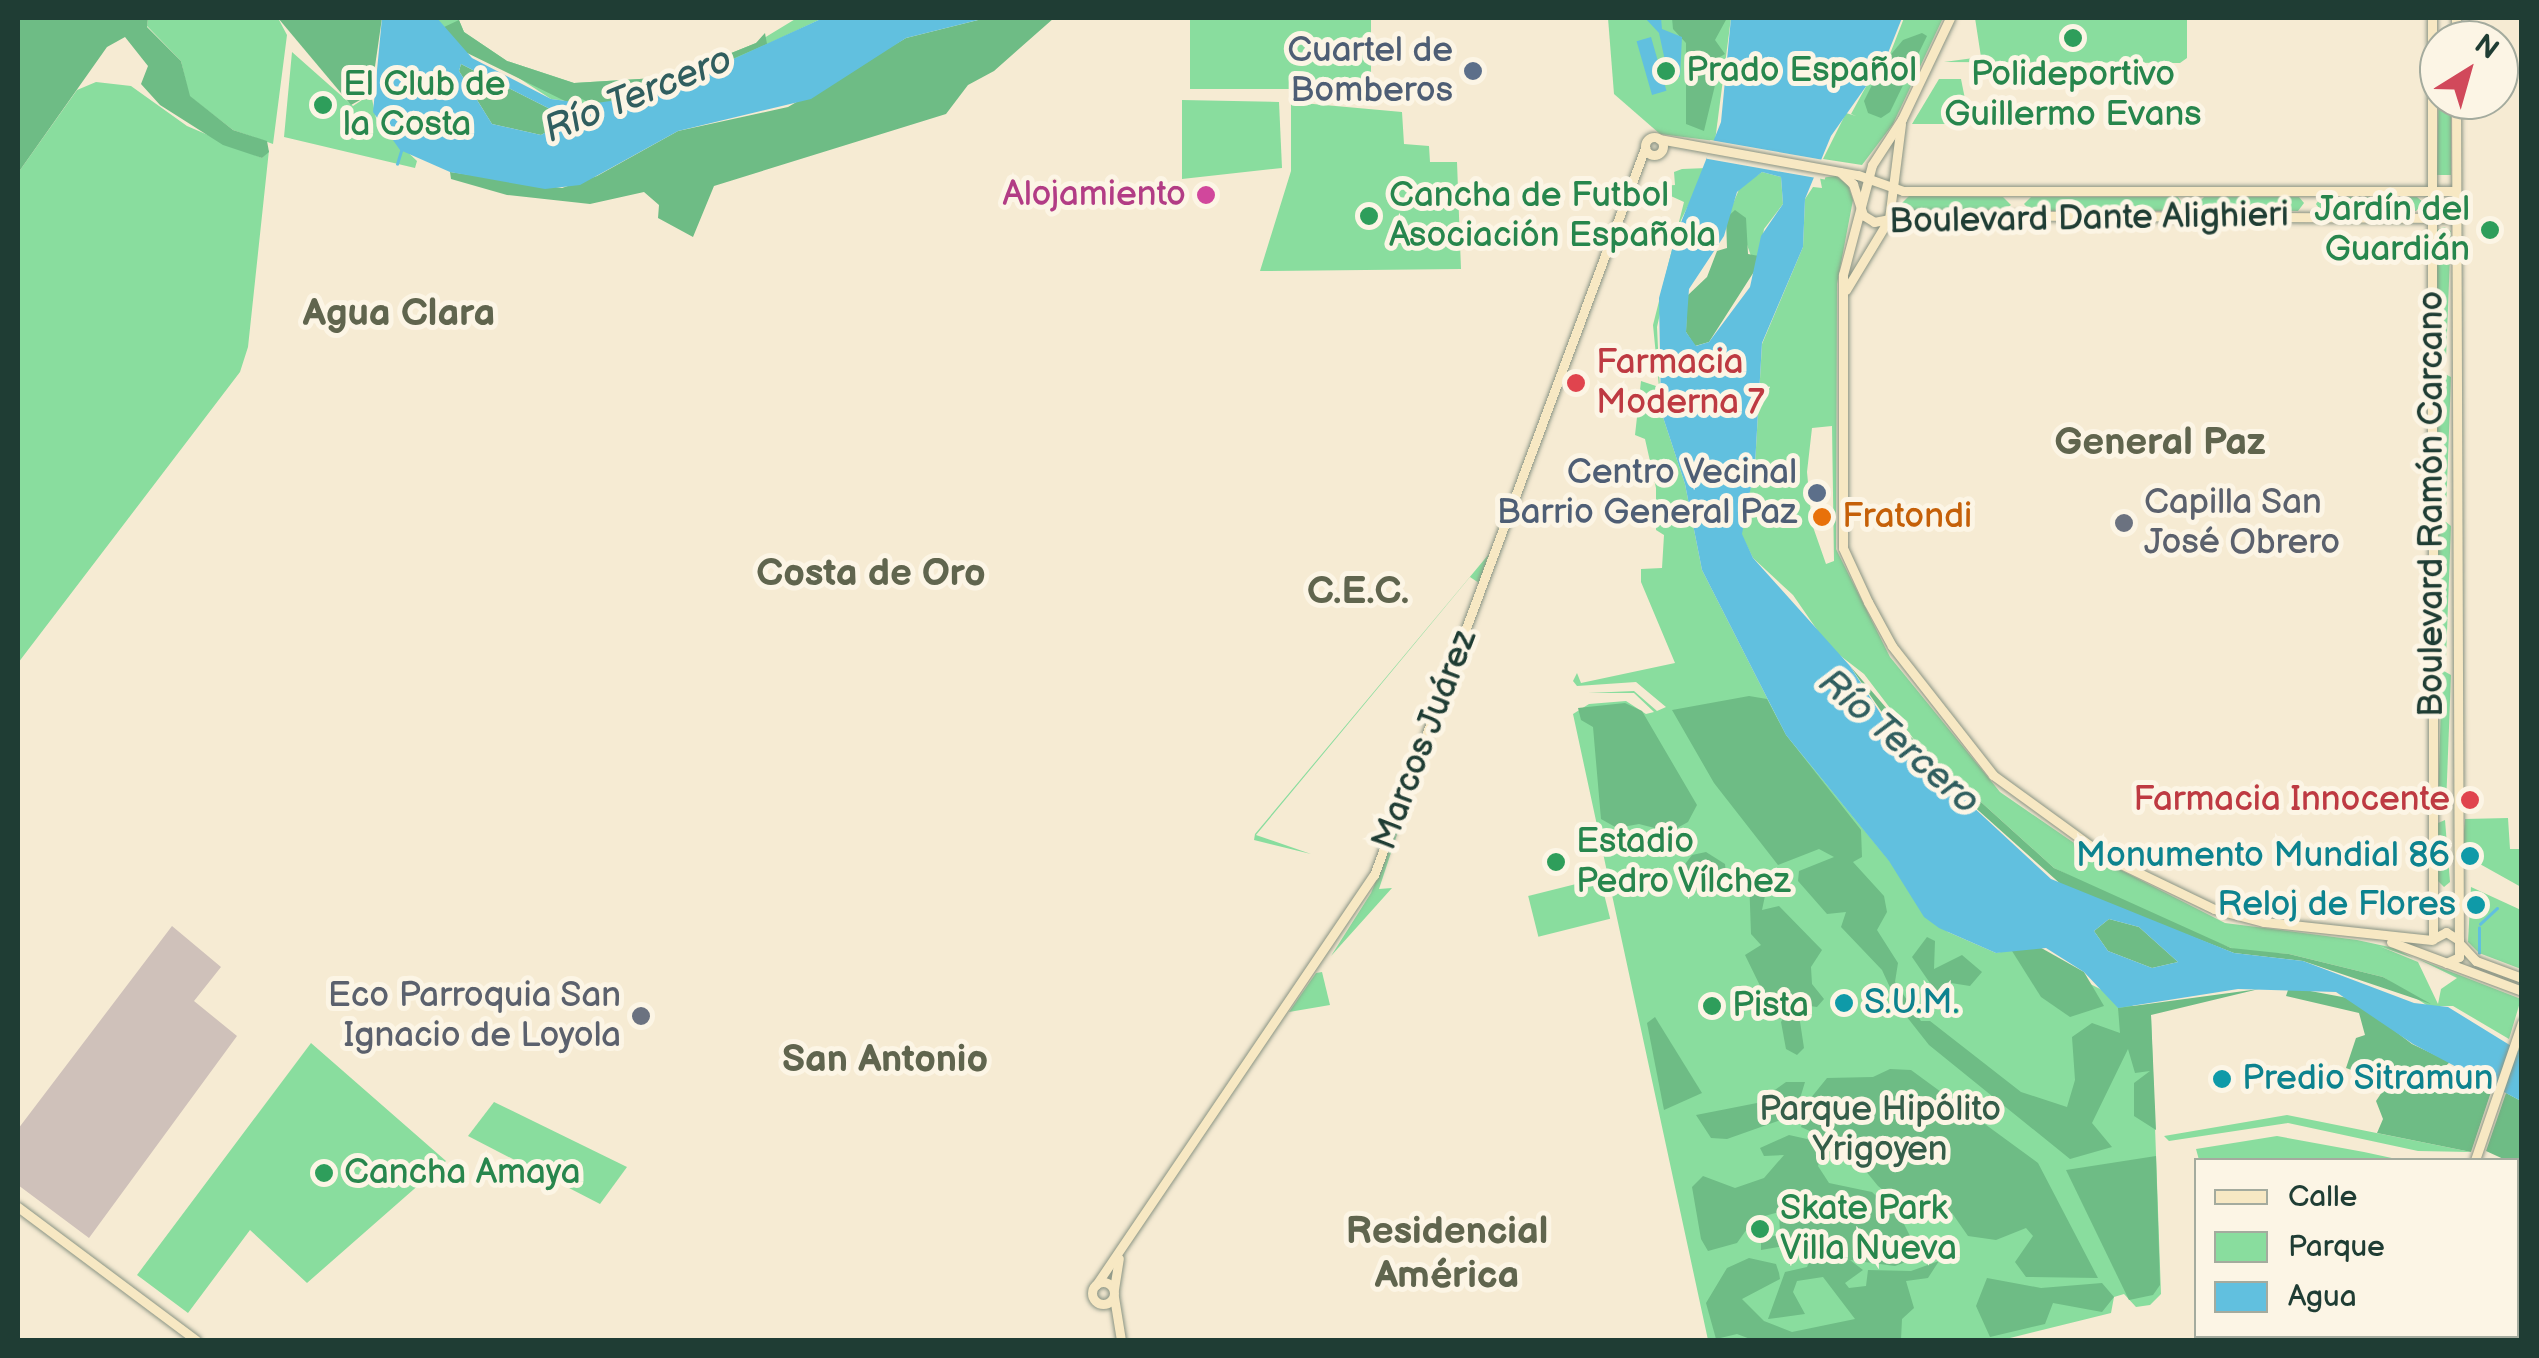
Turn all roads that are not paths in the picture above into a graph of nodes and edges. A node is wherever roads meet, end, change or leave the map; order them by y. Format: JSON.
{"nodes":[{"id":1,"x":1950,"y":18,"type":"edge"},
{"id":2,"x":2432,"y":18,"type":"edge"},
{"id":3,"x":1902,"y":119,"type":"junction"},
{"id":4,"x":2456,"y":120,"type":"edge"},
{"id":5,"x":1660,"y":139,"type":"junction"},
{"id":6,"x":1682,"y":145,"type":"junction"},
{"id":7,"x":1645,"y":148,"type":"junction"},
{"id":8,"x":1659,"y":154,"type":"junction"},
{"id":9,"x":1872,"y":165,"type":"junction"},
{"id":10,"x":1836,"y":170,"type":"junction"},
{"id":11,"x":1868,"y":177,"type":"junction"},
{"id":12,"x":1634,"y":182,"type":"junction"},
{"id":13,"x":1896,"y":188,"type":"junction"},
{"id":14,"x":2432,"y":191,"type":"junction"},
{"id":15,"x":2456,"y":191,"type":"junction"},
{"id":16,"x":1859,"y":208,"type":"junction"},
{"id":17,"x":2432,"y":216,"type":"junction"},
{"id":18,"x":2456,"y":218,"type":"junction"},
{"id":19,"x":1889,"y":219,"type":"junction"},
{"id":20,"x":1844,"y":298,"type":"junction"},
{"id":21,"x":2433,"y":880,"type":"junction"},
{"id":22,"x":2455,"y":888,"type":"junction"},
{"id":23,"x":2354,"y":933,"type":"junction"},
{"id":24,"x":2432,"y":940,"type":"junction"},
{"id":25,"x":2460,"y":942,"type":"junction"},
{"id":26,"x":2437,"y":961,"type":"junction"},
{"id":27,"x":2522,"y":978,"type":"edge"},
{"id":28,"x":2522,"y":991,"type":"edge"},
{"id":29,"x":2522,"y":1023,"type":"edge"},
{"id":30,"x":2476,"y":1158,"type":"edge"},
{"id":31,"x":18,"y":1207,"type":"edge"},
{"id":32,"x":1121,"y":1249,"type":"junction"},
{"id":33,"x":1096,"y":1285,"type":"junction"},
{"id":34,"x":1112,"y":1298,"type":"junction"},
{"id":35,"x":196,"y":1340,"type":"edge"},
{"id":36,"x":1121,"y":1340,"type":"edge"}],
"edges":[{"from":1,"to":3,"type":"main road"},
{"from":2,"to":14,"type":"main road","name":"Boulevard Ramón Carcano"},
{"from":3,"to":9,"type":"main road"},
{"from":3,"to":13,"type":"main road"},
{"from":4,"to":15,"type":"main road","name":"Boulevard Ramón Carcano"},
{"from":5,"to":6,"type":"main road"},
{"from":5,"to":7,"type":"main road"},
{"from":5,"to":8,"type":"main road"},
{"from":6,"to":8,"type":"main road"},
{"from":6,"to":10,"type":"main road"},
{"from":7,"to":8,"type":"main road"},
{"from":7,"to":12,"type":"main road","name":"Marcos Juárez"},
{"from":8,"to":12,"type":"main road","name":"Marcos Juárez"},
{"from":9,"to":10,"type":"main road"},
{"from":9,"to":11,"type":"main road"},
{"from":10,"to":11,"type":"main road","name":"Boulevard Dante Alighieri"},
{"from":10,"to":16,"type":"main road","name":"Boulevard Dante Alighieri"},
{"from":11,"to":13,"type":"main road","name":"Boulevard Dante Alighieri"},
{"from":11,"to":16,"type":"main road"},
{"from":12,"to":32,"type":"main road","name":"Marcos Juárez"},
{"from":13,"to":14,"type":"main road","name":"Boulevard Dante Alighieri"},
{"from":13,"to":19,"type":"main road"},
{"from":14,"to":15,"type":"main road","name":"Boulevard Dante Alighieri"},
{"from":14,"to":17,"type":"main road","name":"Boulevard Ramón Carcano"},
{"from":15,"to":18,"type":"main road","name":"Boulevard Ramón Carcano"},
{"from":16,"to":19,"type":"main road","name":"Boulevard Dante Alighieri"},
{"from":16,"to":20,"type":"main road"},
{"from":17,"to":18,"type":"main road","name":"Boulevard Dante Alighieri"},
{"from":17,"to":19,"type":"main road","name":"Boulevard Dante Alighieri"},
{"from":17,"to":21,"type":"main road","name":"Boulevard Ramón Carcano"},
{"from":18,"to":22,"type":"main road","name":"Boulevard Ramón Carcano"},
{"from":19,"to":20,"type":"main road"},
{"from":20,"to":23,"type":"main road"},
{"from":21,"to":22,"type":"main road"},
{"from":21,"to":24,"type":"main road","name":"Boulevard Ramón Carcano"},
{"from":22,"to":25,"type":"main road","name":"Boulevard Ramón Carcano"},
{"from":23,"to":24,"type":"main road"},
{"from":23,"to":26,"type":"main road"},
{"from":24,"to":25,"type":"main road"},
{"from":24,"to":26,"type":"main road","name":"Boulevard Ramón Carcano"},
{"from":25,"to":26,"type":"main road"},
{"from":25,"to":27,"type":"main road"},
{"from":26,"to":28,"type":"main road"},
{"from":29,"to":30,"type":"main road"},
{"from":31,"to":35,"type":"main road"},
{"from":32,"to":33,"type":"main road","name":"Marcos Juárez"},
{"from":32,"to":34,"type":"main road","name":"Marcos Juárez"},
{"from":33,"to":34,"type":"main road"},
{"from":33,"to":34,"type":"main road"},
{"from":34,"to":36,"type":"main road","name":"Marcos Juárez"}]}
